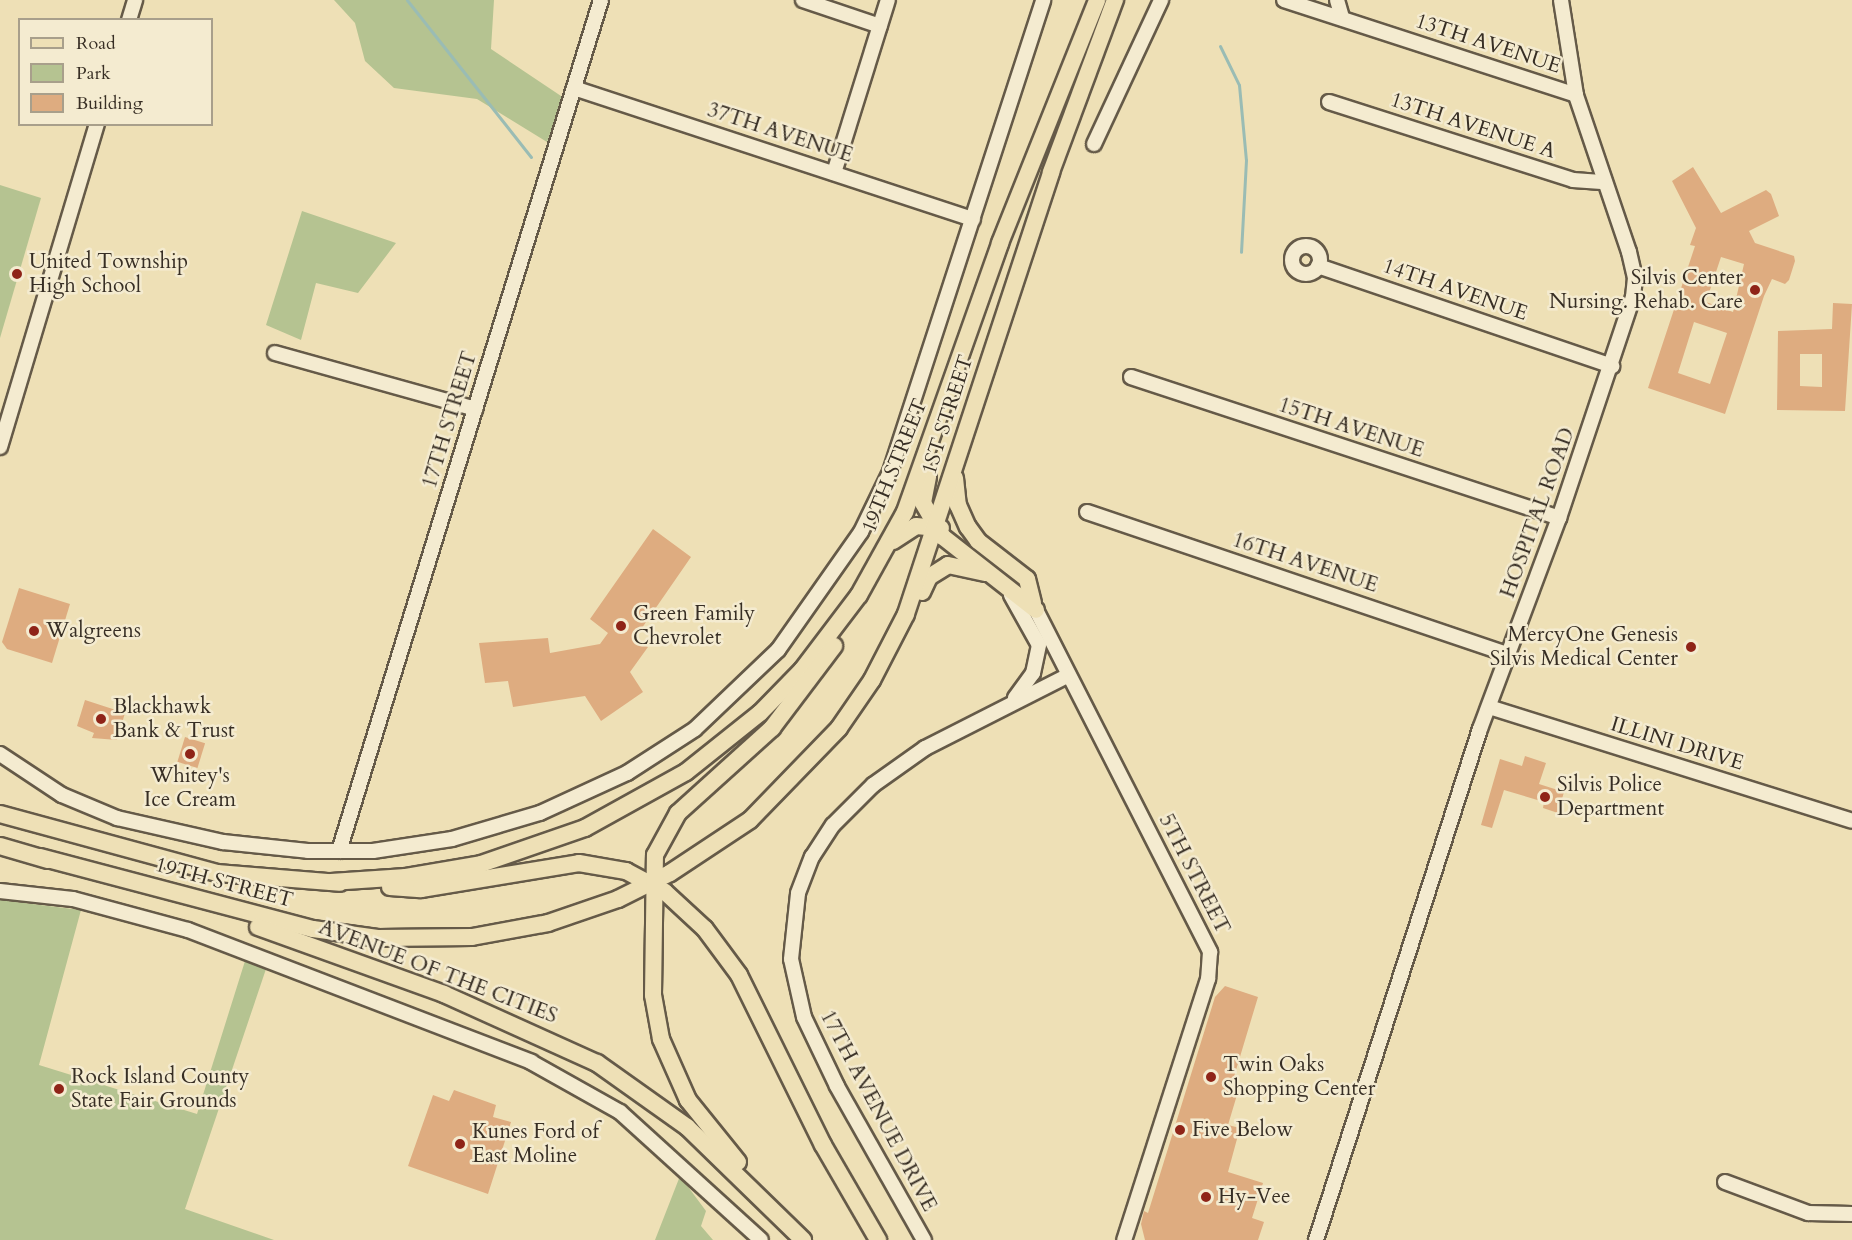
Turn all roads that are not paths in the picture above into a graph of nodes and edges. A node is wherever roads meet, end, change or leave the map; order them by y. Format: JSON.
{"nodes":[{"id":1,"x":135,"y":0,"type":"edge"},
{"id":2,"x":601,"y":0,"type":"edge"},
{"id":3,"x":803,"y":0,"type":"edge"},
{"id":4,"x":888,"y":0,"type":"edge"},
{"id":5,"x":1043,"y":0,"type":"edge"},
{"id":6,"x":1097,"y":0,"type":"edge"},
{"id":7,"x":1115,"y":0,"type":"edge"},
{"id":8,"x":1161,"y":0,"type":"edge"},
{"id":9,"x":1284,"y":0,"type":"edge"},
{"id":10,"x":1337,"y":0,"type":"edge"},
{"id":11,"x":1562,"y":0,"type":"edge"},
{"id":12,"x":130,"y":18,"type":"edge"},
{"id":13,"x":1342,"y":18,"type":"junction"},
{"id":14,"x":880,"y":26,"type":"junction"},
{"id":15,"x":574,"y":88,"type":"junction"},
{"id":16,"x":1576,"y":95,"type":"junction"},
{"id":17,"x":1329,"y":102,"type":"dead end"},
{"id":18,"x":96,"y":126,"type":"edge"},
{"id":19,"x":1094,"y":144,"type":"dead end"},
{"id":20,"x":834,"y":173,"type":"junction"},
{"id":21,"x":1605,"y":182,"type":"junction"},
{"id":22,"x":973,"y":219,"type":"junction"},
{"id":23,"x":1318,"y":266,"type":"dead end"},
{"id":24,"x":973,"y":318,"type":"junction"},
{"id":25,"x":275,"y":353,"type":"dead end"},
{"id":26,"x":1612,"y":366,"type":"junction"},
{"id":27,"x":1131,"y":377,"type":"dead end"},
{"id":28,"x":475,"y":409,"type":"junction"},
{"id":29,"x":0,"y":447,"type":"edge"},
{"id":30,"x":956,"y":466,"type":"junction"},
{"id":31,"x":1088,"y":512,"type":"dead end"},
{"id":32,"x":1559,"y":518,"type":"junction"},
{"id":33,"x":935,"y":527,"type":"junction"},
{"id":34,"x":888,"y":545,"type":"junction"},
{"id":35,"x":869,"y":578,"type":"junction"},
{"id":36,"x":1005,"y":583,"type":"junction"},
{"id":37,"x":1034,"y":606,"type":"junction"},
{"id":38,"x":1509,"y":655,"type":"junction"},
{"id":39,"x":1069,"y":675,"type":"junction"},
{"id":40,"x":1011,"y":702,"type":"junction"},
{"id":41,"x":1489,"y":707,"type":"junction"},
{"id":42,"x":0,"y":754,"type":"edge"},
{"id":43,"x":803,"y":770,"type":"junction"},
{"id":44,"x":0,"y":805,"type":"edge"},
{"id":45,"x":762,"y":809,"type":"joint"},
{"id":46,"x":0,"y":814,"type":"edge"},
{"id":47,"x":1852,"y":821,"type":"edge"},
{"id":48,"x":0,"y":846,"type":"edge"},
{"id":49,"x":339,"y":852,"type":"junction"},
{"id":50,"x":144,"y":855,"type":"junction"},
{"id":51,"x":40,"y":857,"type":"junction"},
{"id":52,"x":332,"y":882,"type":"junction"},
{"id":53,"x":651,"y":883,"type":"junction"},
{"id":54,"x":0,"y":891,"type":"edge"},
{"id":55,"x":1725,"y":1182,"type":"dead end"},
{"id":56,"x":1852,"y":1214,"type":"edge"},
{"id":57,"x":761,"y":1240,"type":"edge"},
{"id":58,"x":805,"y":1240,"type":"edge"},
{"id":59,"x":878,"y":1240,"type":"edge"},
{"id":60,"x":924,"y":1240,"type":"edge"},
{"id":61,"x":1124,"y":1240,"type":"edge"},
{"id":62,"x":1316,"y":1240,"type":"edge"}],
"edges":[{"from":1,"to":12,"type":"street"},
{"from":2,"to":15,"type":"street","name":"17TH STREET"},
{"from":3,"to":14,"type":"street"},
{"from":4,"to":14,"type":"street"},
{"from":5,"to":22,"type":"street","name":"19TH STREET"},
{"from":6,"to":24,"type":"main road","name":"19TH STREET"},
{"from":7,"to":30,"type":"main road","name":"1ST STREET"},
{"from":8,"to":19,"type":"street"},
{"from":9,"to":13,"type":"street","name":"13TH AVENUE"},
{"from":10,"to":13,"type":"street"},
{"from":11,"to":16,"type":"street","name":"HOSPITAL ROAD"},
{"from":13,"to":16,"type":"street","name":"13TH AVENUE"},
{"from":14,"to":20,"type":"street"},
{"from":15,"to":20,"type":"street","name":"37TH AVENUE"},
{"from":15,"to":28,"type":"street","name":"17TH STREET"},
{"from":16,"to":21,"type":"street","name":"HOSPITAL ROAD"},
{"from":17,"to":21,"type":"street","name":"13TH AVENUE A"},
{"from":18,"to":29,"type":"street"},
{"from":20,"to":22,"type":"street","name":"37TH AVENUE"},
{"from":21,"to":26,"type":"street","name":"HOSPITAL ROAD"},
{"from":22,"to":49,"type":"street","name":"19TH STREET"},
{"from":23,"to":26,"type":"street","name":"14TH AVENUE"},
{"from":24,"to":33,"type":"main road"},
{"from":24,"to":34,"type":"main road","name":"19TH STREET"},
{"from":25,"to":28,"type":"street"},
{"from":26,"to":32,"type":"street","name":"HOSPITAL ROAD"},
{"from":27,"to":32,"type":"street","name":"15TH AVENUE"},
{"from":28,"to":49,"type":"street","name":"17TH STREET"},
{"from":30,"to":33,"type":"main road","name":"1ST STREET"},
{"from":30,"to":37,"type":"main road"},
{"from":31,"to":38,"type":"street","name":"16TH AVENUE"},
{"from":32,"to":38,"type":"street","name":"HOSPITAL ROAD"},
{"from":33,"to":34,"type":"main road"},
{"from":33,"to":36,"type":"main road"},
{"from":33,"to":37,"type":"main road"},
{"from":33,"to":43,"type":"main road","name":"1ST STREET"},
{"from":34,"to":35,"type":"main road","name":"19TH STREET"},
{"from":35,"to":52,"type":"main road","name":"19TH STREET"},
{"from":35,"to":53,"type":"main road","name":"AVENUE OF THE CITIES"},
{"from":36,"to":37,"type":"main road"},
{"from":36,"to":40,"type":"street"},
{"from":36,"to":43,"type":"main road"},
{"from":37,"to":39,"type":"street"},
{"from":38,"to":41,"type":"street","name":"HOSPITAL ROAD"},
{"from":39,"to":40,"type":"street","name":"17TH AVENUE DRIVE"},
{"from":39,"to":61,"type":"street","name":"5TH STREET"},
{"from":40,"to":60,"type":"street","name":"17TH AVENUE DRIVE"},
{"from":41,"to":47,"type":"street","name":"ILLINI DRIVE"},
{"from":41,"to":62,"type":"street","name":"HOSPITAL ROAD"},
{"from":42,"to":49,"type":"street"},
{"from":43,"to":45,"type":"main road","name":"1ST STREET"},
{"from":44,"to":50,"type":"main road"},
{"from":45,"to":53,"type":"main road","name":"19TH STREET"},
{"from":46,"to":50,"type":"main road"},
{"from":48,"to":51,"type":"main road","name":"AVENUE OF THE CITIES"},
{"from":50,"to":52,"type":"main road"},
{"from":51,"to":53,"type":"main road","name":"19TH STREET"},
{"from":51,"to":58,"type":"main road","name":"AVENUE OF THE CITIES"},
{"from":52,"to":53,"type":"main road"},
{"from":53,"to":58,"type":"main road","name":"AVENUE OF THE CITIES"},
{"from":53,"to":59,"type":"main road"},
{"from":54,"to":57,"type":"street"},
{"from":55,"to":56,"type":"street"}]}
